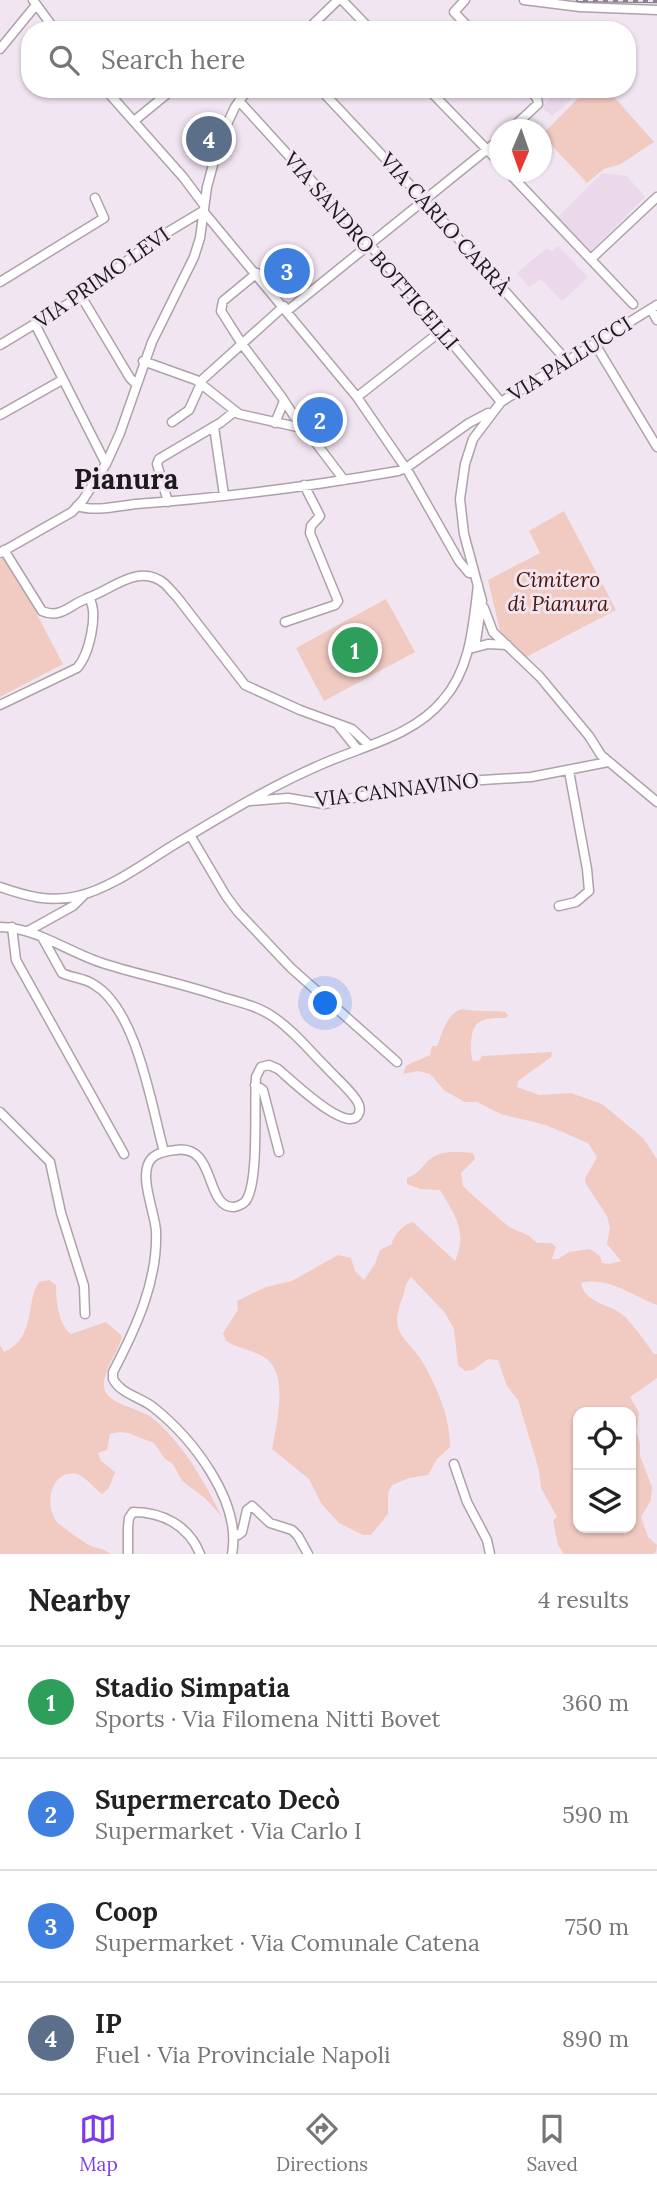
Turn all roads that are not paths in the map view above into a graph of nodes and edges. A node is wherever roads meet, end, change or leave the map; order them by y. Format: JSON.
{"nodes":[{"id":1,"x":340,"y":0,"type":"edge"},
{"id":2,"x":465,"y":0,"type":"edge"},
{"id":3,"x":524,"y":0,"type":"edge"},
{"id":4,"x":34,"y":2,"type":"edge"},
{"id":5,"x":657,"y":10,"type":"edge"},
{"id":6,"x":48,"y":21,"type":"edge"},
{"id":7,"x":317,"y":21,"type":"edge"},
{"id":8,"x":362,"y":21,"type":"edge"},
{"id":9,"x":462,"y":21,"type":"edge"},
{"id":10,"x":0,"y":49,"type":"edge"},
{"id":11,"x":113,"y":98,"type":"edge"},
{"id":12,"x":162,"y":98,"type":"edge"},
{"id":13,"x":241,"y":98,"type":"edge"},
{"id":14,"x":328,"y":98,"type":"edge"},
{"id":15,"x":437,"y":98,"type":"edge"},
{"id":16,"x":537,"y":98,"type":"edge"},
{"id":17,"x":239,"y":101,"type":"junction"},
{"id":18,"x":522,"y":119,"type":"edge"},
{"id":19,"x":134,"y":121,"type":"junction"},
{"id":20,"x":487,"y":150,"type":"joint"},
{"id":21,"x":518,"y":182,"type":"edge"},
{"id":22,"x":657,"y":197,"type":"edge"},
{"id":23,"x":95,"y":198,"type":"dead end"},
{"id":24,"x":425,"y":201,"type":"junction"},
{"id":25,"x":204,"y":208,"type":"junction"},
{"id":26,"x":370,"y":245,"type":"junction"},
{"id":27,"x":592,"y":258,"type":"junction"},
{"id":28,"x":257,"y":273,"type":"junction"},
{"id":29,"x":0,"y":282,"type":"edge"},
{"id":30,"x":81,"y":296,"type":"junction"},
{"id":31,"x":633,"y":304,"type":"dead end"},
{"id":32,"x":654,"y":307,"type":"edge"},
{"id":33,"x":285,"y":309,"type":"junction"},
{"id":34,"x":657,"y":320,"type":"edge"},
{"id":35,"x":35,"y":324,"type":"junction"},
{"id":36,"x":441,"y":331,"type":"junction"},
{"id":37,"x":242,"y":344,"type":"junction"},
{"id":38,"x":595,"y":344,"type":"junction"},
{"id":39,"x":0,"y":345,"type":"edge"},
{"id":40,"x":143,"y":361,"type":"junction"},
{"id":41,"x":567,"y":361,"type":"junction"},
{"id":42,"x":62,"y":380,"type":"junction"},
{"id":43,"x":135,"y":383,"type":"junction"},
{"id":44,"x":200,"y":383,"type":"junction"},
{"id":45,"x":356,"y":397,"type":"junction"},
{"id":46,"x":284,"y":401,"type":"junction"},
{"id":47,"x":501,"y":402,"type":"junction"},
{"id":48,"x":492,"y":411,"type":"junction"},
{"id":49,"x":234,"y":412,"type":"junction"},
{"id":50,"x":0,"y":415,"type":"edge"},
{"id":51,"x":172,"y":422,"type":"dead end"},
{"id":52,"x":275,"y":423,"type":"junction"},
{"id":53,"x":469,"y":423,"type":"junction"},
{"id":54,"x":481,"y":426,"type":"junction"},
{"id":55,"x":214,"y":427,"type":"junction"},
{"id":56,"x":302,"y":428,"type":"junction"},
{"id":57,"x":657,"y":447,"type":"edge"},
{"id":58,"x":106,"y":464,"type":"junction"},
{"id":59,"x":406,"y":468,"type":"junction"},
{"id":60,"x":344,"y":481,"type":"junction"},
{"id":61,"x":304,"y":485,"type":"junction"},
{"id":62,"x":224,"y":495,"type":"junction"},
{"id":63,"x":168,"y":502,"type":"junction"},
{"id":64,"x":78,"y":506,"type":"junction"},
{"id":65,"x":1,"y":552,"type":"edge"},
{"id":66,"x":474,"y":573,"type":"junction"},
{"id":67,"x":88,"y":602,"type":"junction"},
{"id":68,"x":479,"y":602,"type":"junction"},
{"id":69,"x":285,"y":622,"type":"dead end"},
{"id":70,"x":479,"y":630,"type":"junction"},
{"id":71,"x":494,"y":633,"type":"junction"},
{"id":72,"x":507,"y":645,"type":"junction"},
{"id":73,"x":470,"y":648,"type":"junction"},
{"id":74,"x":0,"y":705,"type":"edge"},
{"id":75,"x":336,"y":723,"type":"junction"},
{"id":76,"x":369,"y":745,"type":"junction"},
{"id":77,"x":358,"y":750,"type":"junction"},
{"id":78,"x":608,"y":762,"type":"junction"},
{"id":79,"x":569,"y":771,"type":"junction"},
{"id":80,"x":246,"y":801,"type":"junction"},
{"id":81,"x":657,"y":802,"type":"edge"},
{"id":82,"x":190,"y":835,"type":"junction"},
{"id":83,"x":0,"y":887,"type":"edge"},
{"id":84,"x":84,"y":894,"type":"junction"},
{"id":85,"x":559,"y":906,"type":"dead end"},
{"id":86,"x":0,"y":927,"type":"edge"},
{"id":87,"x":12,"y":927,"type":"junction"},
{"id":88,"x":28,"y":931,"type":"junction"},
{"id":89,"x":42,"y":937,"type":"junction"},
{"id":90,"x":397,"y":1062,"type":"dead end"},
{"id":91,"x":255,"y":1085,"type":"junction"},
{"id":92,"x":0,"y":1112,"type":"edge"},
{"id":93,"x":163,"y":1149,"type":"dead end"},
{"id":94,"x":279,"y":1152,"type":"dead end"},
{"id":95,"x":124,"y":1154,"type":"dead end"},
{"id":96,"x":85,"y":1314,"type":"dead end"},
{"id":97,"x":454,"y":1465,"type":"dead end"},
{"id":98,"x":234,"y":1534,"type":"junction"},
{"id":99,"x":128,"y":1554,"type":"edge"},
{"id":100,"x":200,"y":1554,"type":"edge"},
{"id":101,"x":232,"y":1554,"type":"edge"},
{"id":102,"x":308,"y":1554,"type":"edge"},
{"id":103,"x":491,"y":1554,"type":"edge"}],
"edges":[{"from":1,"to":7,"type":"street"},
{"from":1,"to":8,"type":"street"},
{"from":2,"to":9,"type":"street"},
{"from":3,"to":5,"type":"street"},
{"from":4,"to":6,"type":"street"},
{"from":4,"to":10,"type":"street"},
{"from":11,"to":19,"type":"street"},
{"from":12,"to":19,"type":"street"},
{"from":13,"to":17,"type":"street"},
{"from":14,"to":24,"type":"street","name":"VIA CARLO CARRÀ"},
{"from":15,"to":20,"type":"street"},
{"from":16,"to":18,"type":"street"},
{"from":17,"to":25,"type":"street"},
{"from":17,"to":26,"type":"street","name":"VIA SANDRO BOTTICELLI"},
{"from":19,"to":25,"type":"street"},
{"from":20,"to":24,"type":"street"},
{"from":21,"to":27,"type":"street"},
{"from":22,"to":27,"type":"street"},
{"from":23,"to":29,"type":"street"},
{"from":24,"to":26,"type":"street"},
{"from":24,"to":41,"type":"street","name":"VIA CARLO CARRÀ"},
{"from":25,"to":28,"type":"street"},
{"from":25,"to":30,"type":"street","name":"VIA PRIMO LEVI"},
{"from":25,"to":40,"type":"street"},
{"from":26,"to":33,"type":"street"},
{"from":26,"to":36,"type":"street","name":"VIA SANDRO BOTTICELLI"},
{"from":27,"to":31,"type":"street"},
{"from":28,"to":33,"type":"street"},
{"from":28,"to":37,"type":"street"},
{"from":30,"to":35,"type":"street","name":"VIA PRIMO LEVI"},
{"from":30,"to":43,"type":"street"},
{"from":32,"to":34,"type":"street","name":"VIA PALLUCCI"},
{"from":32,"to":38,"type":"street","name":"VIA PALLUCCI"},
{"from":33,"to":37,"type":"street"},
{"from":33,"to":45,"type":"street"},
{"from":35,"to":39,"type":"street","name":"VIA PRIMO LEVI"},
{"from":35,"to":42,"type":"street"},
{"from":36,"to":45,"type":"street"},
{"from":36,"to":47,"type":"street","name":"VIA SANDRO BOTTICELLI"},
{"from":37,"to":44,"type":"street"},
{"from":37,"to":46,"type":"street"},
{"from":38,"to":41,"type":"street","name":"VIA PALLUCCI"},
{"from":38,"to":57,"type":"street"},
{"from":40,"to":43,"type":"street"},
{"from":40,"to":44,"type":"street"},
{"from":41,"to":47,"type":"street","name":"VIA PALLUCCI"},
{"from":42,"to":50,"type":"street"},
{"from":42,"to":58,"type":"street"},
{"from":43,"to":58,"type":"street"},
{"from":44,"to":49,"type":"street"},
{"from":44,"to":51,"type":"street"},
{"from":45,"to":59,"type":"street"},
{"from":46,"to":52,"type":"street"},
{"from":46,"to":56,"type":"street"},
{"from":47,"to":48,"type":"street","name":"VIA PALLUCCI"},
{"from":48,"to":53,"type":"street","name":"VIA PALLUCCI"},
{"from":48,"to":54,"type":"street","name":"VIA PALLUCCI"},
{"from":49,"to":52,"type":"street"},
{"from":49,"to":55,"type":"street"},
{"from":52,"to":56,"type":"street"},
{"from":53,"to":54,"type":"street"},
{"from":53,"to":59,"type":"street","name":"VIA PALLUCCI"},
{"from":54,"to":66,"type":"street","name":"VIA PALLUCCI"},
{"from":55,"to":62,"type":"street"},
{"from":55,"to":63,"type":"street"},
{"from":56,"to":60,"type":"street"},
{"from":58,"to":64,"type":"street"},
{"from":59,"to":60,"type":"street"},
{"from":59,"to":66,"type":"street"},
{"from":60,"to":61,"type":"street"},
{"from":61,"to":62,"type":"street"},
{"from":61,"to":69,"type":"street"},
{"from":62,"to":63,"type":"street"},
{"from":63,"to":64,"type":"street"},
{"from":64,"to":65,"type":"street"},
{"from":65,"to":67,"type":"street"},
{"from":66,"to":68,"type":"street","name":"VIA PALLUCCI"},
{"from":67,"to":74,"type":"street"},
{"from":67,"to":75,"type":"street"},
{"from":68,"to":70,"type":"street"},
{"from":68,"to":71,"type":"street"},
{"from":68,"to":73,"type":"street"},
{"from":70,"to":71,"type":"street"},
{"from":70,"to":73,"type":"street"},
{"from":71,"to":72,"type":"street"},
{"from":72,"to":73,"type":"street"},
{"from":72,"to":78,"type":"street"},
{"from":73,"to":76,"type":"street"},
{"from":75,"to":76,"type":"street"},
{"from":75,"to":77,"type":"street"},
{"from":76,"to":77,"type":"street"},
{"from":77,"to":80,"type":"street"},
{"from":78,"to":79,"type":"street","name":"VIA CANNAVINO"},
{"from":78,"to":81,"type":"street"},
{"from":79,"to":80,"type":"street","name":"VIA CANNAVINO"},
{"from":79,"to":85,"type":"street"},
{"from":80,"to":82,"type":"street","name":"VIA CANNAVINO"},
{"from":82,"to":84,"type":"street","name":"VIA CANNAVINO"},
{"from":82,"to":90,"type":"street"},
{"from":83,"to":84,"type":"street","name":"VIA CANNAVINO"},
{"from":84,"to":88,"type":"street","name":"VIA CANNAVINO"},
{"from":86,"to":87,"type":"street"},
{"from":87,"to":88,"type":"street"},
{"from":87,"to":95,"type":"street"},
{"from":88,"to":89,"type":"street"},
{"from":89,"to":91,"type":"street"},
{"from":89,"to":93,"type":"street"},
{"from":91,"to":94,"type":"street"},
{"from":91,"to":98,"type":"street"},
{"from":92,"to":96,"type":"street"},
{"from":97,"to":103,"type":"street"},
{"from":98,"to":101,"type":"street"},
{"from":98,"to":102,"type":"street"},
{"from":99,"to":100,"type":"street"}]}
